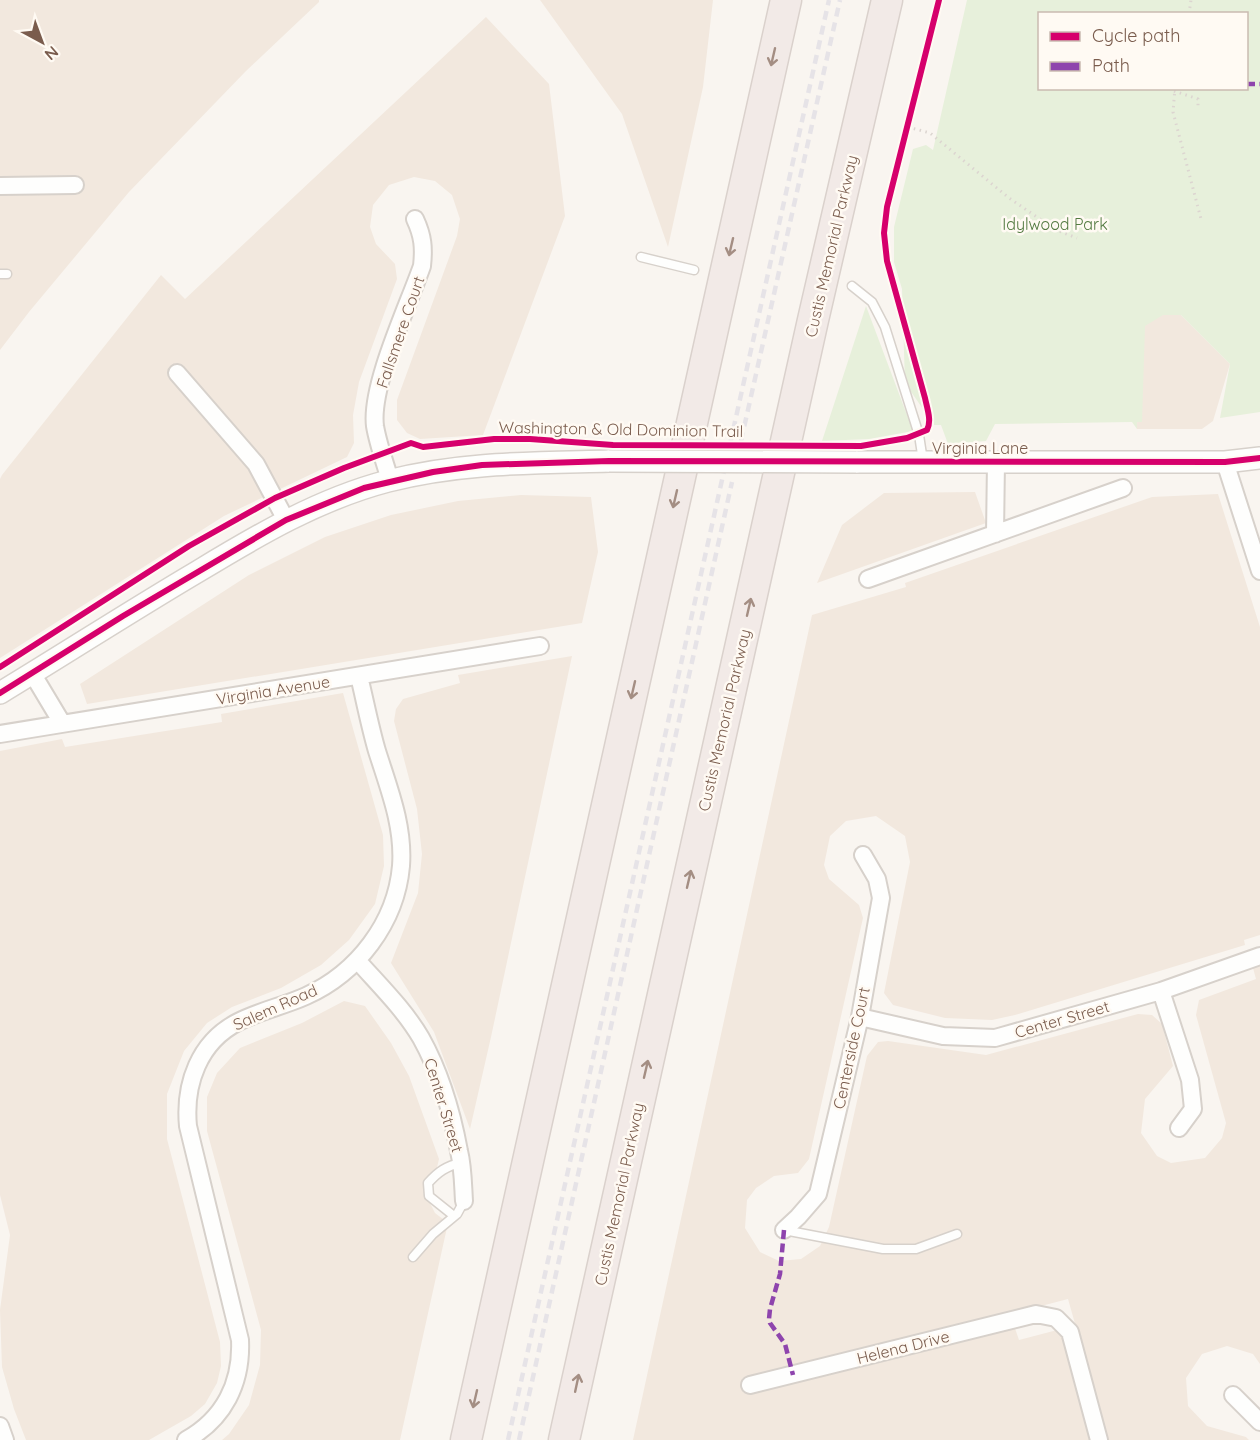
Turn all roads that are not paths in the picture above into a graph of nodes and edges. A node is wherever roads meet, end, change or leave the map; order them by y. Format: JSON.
{"nodes":[{"id":1,"x":786,"y":0,"type":"edge"},
{"id":2,"x":878,"y":0,"type":"edge"},
{"id":3,"x":887,"y":0,"type":"edge"},
{"id":4,"x":899,"y":0,"type":"edge"},
{"id":5,"x":75,"y":185,"type":"dead end"},
{"id":6,"x":0,"y":186,"type":"edge"},
{"id":7,"x":841,"y":204,"type":"junction"},
{"id":8,"x":415,"y":219,"type":"dead end"},
{"id":9,"x":640,"y":257,"type":"dead end"},
{"id":10,"x":694,"y":270,"type":"dead end"},
{"id":11,"x":852,"y":286,"type":"dead end"},
{"id":12,"x":177,"y":373,"type":"dead end"},
{"id":13,"x":1260,"y":458,"type":"edge"},
{"id":14,"x":923,"y":461,"type":"junction"},
{"id":15,"x":996,"y":462,"type":"junction"},
{"id":16,"x":1225,"y":462,"type":"junction"},
{"id":17,"x":390,"y":480,"type":"junction"},
{"id":18,"x":1123,"y":488,"type":"dead end"},
{"id":19,"x":286,"y":520,"type":"junction"},
{"id":20,"x":995,"y":534,"type":"junction"},
{"id":21,"x":1260,"y":571,"type":"edge"},
{"id":22,"x":868,"y":579,"type":"dead end"},
{"id":23,"x":540,"y":646,"type":"dead end"},
{"id":24,"x":32,"y":673,"type":"junction"},
{"id":25,"x":358,"y":676,"type":"junction"},
{"id":26,"x":0,"y":693,"type":"edge"},
{"id":27,"x":62,"y":723,"type":"junction"},
{"id":28,"x":0,"y":734,"type":"edge"},
{"id":29,"x":863,"y":855,"type":"dead end"},
{"id":30,"x":1260,"y":956,"type":"edge"},
{"id":31,"x":357,"y":960,"type":"junction"},
{"id":32,"x":1161,"y":991,"type":"junction"},
{"id":33,"x":860,"y":1017,"type":"junction"},
{"id":34,"x":1179,"y":1128,"type":"dead end"},
{"id":35,"x":461,"y":1163,"type":"junction"},
{"id":36,"x":464,"y":1201,"type":"joint"},
{"id":37,"x":454,"y":1216,"type":"junction"},
{"id":38,"x":784,"y":1230,"type":"joint"},
{"id":39,"x":957,"y":1234,"type":"dead end"},
{"id":40,"x":413,"y":1257,"type":"dead end"},
{"id":41,"x":750,"y":1385,"type":"dead end"},
{"id":42,"x":1233,"y":1395,"type":"dead end"},
{"id":43,"x":1260,"y":1422,"type":"edge"},
{"id":44,"x":0,"y":1426,"type":"edge"},
{"id":45,"x":5,"y":1440,"type":"edge"},
{"id":46,"x":186,"y":1440,"type":"edge"},
{"id":47,"x":466,"y":1440,"type":"edge"},
{"id":48,"x":564,"y":1440,"type":"edge"},
{"id":49,"x":1099,"y":1440,"type":"edge"}],
"edges":[{"from":1,"to":47,"type":"highway","one_way":true},
{"from":2,"to":7,"type":"highway"},
{"from":3,"to":7,"type":"highway","name":"Custis Memorial Parkway"},
{"from":4,"to":7,"type":"highway"},
{"from":5,"to":6,"type":"street"},
{"from":48,"to":7,"type":"highway","name":"Custis Memorial Parkway","one_way":true},
{"from":8,"to":17,"type":"street","name":"Fallsmere Court"},
{"from":9,"to":10,"type":"lane"},
{"from":11,"to":14,"type":"lane"},
{"from":12,"to":19,"type":"street"},
{"from":13,"to":16,"type":"street","name":"Virginia Lane"},
{"from":14,"to":15,"type":"street","name":"Virginia Lane"},
{"from":14,"to":17,"type":"street","name":"Virginia Lane","bridge":true},
{"from":15,"to":16,"type":"street","name":"Virginia Lane"},
{"from":15,"to":20,"type":"street"},
{"from":16,"to":21,"type":"street"},
{"from":17,"to":19,"type":"street","name":"Virginia Lane"},
{"from":18,"to":20,"type":"street"},
{"from":19,"to":24,"type":"street","name":"Virginia Lane"},
{"from":20,"to":22,"type":"street"},
{"from":23,"to":25,"type":"street","name":"Virginia Avenue"},
{"from":24,"to":26,"type":"street","name":"Virginia Lane"},
{"from":24,"to":27,"type":"street"},
{"from":25,"to":27,"type":"street","name":"Virginia Avenue"},
{"from":25,"to":31,"type":"street","name":"Salem Road"},
{"from":27,"to":28,"type":"street","name":"Virginia Avenue"},
{"from":29,"to":33,"type":"street","name":"Centerside Court"},
{"from":30,"to":32,"type":"street","name":"Center Street"},
{"from":31,"to":35,"type":"street","name":"Center Street"},
{"from":31,"to":46,"type":"street","name":"Salem Road"},
{"from":32,"to":33,"type":"street","name":"Center Street"},
{"from":32,"to":34,"type":"street"},
{"from":33,"to":38,"type":"street","name":"Centerside Court"},
{"from":35,"to":36,"type":"street","name":"Center Street"},
{"from":35,"to":37,"type":"lane"},
{"from":36,"to":37,"type":"lane"},
{"from":37,"to":40,"type":"lane"},
{"from":38,"to":39,"type":"lane"},
{"from":41,"to":49,"type":"street","name":"Helena Drive"},
{"from":42,"to":43,"type":"street"},
{"from":44,"to":45,"type":"street"}]}
